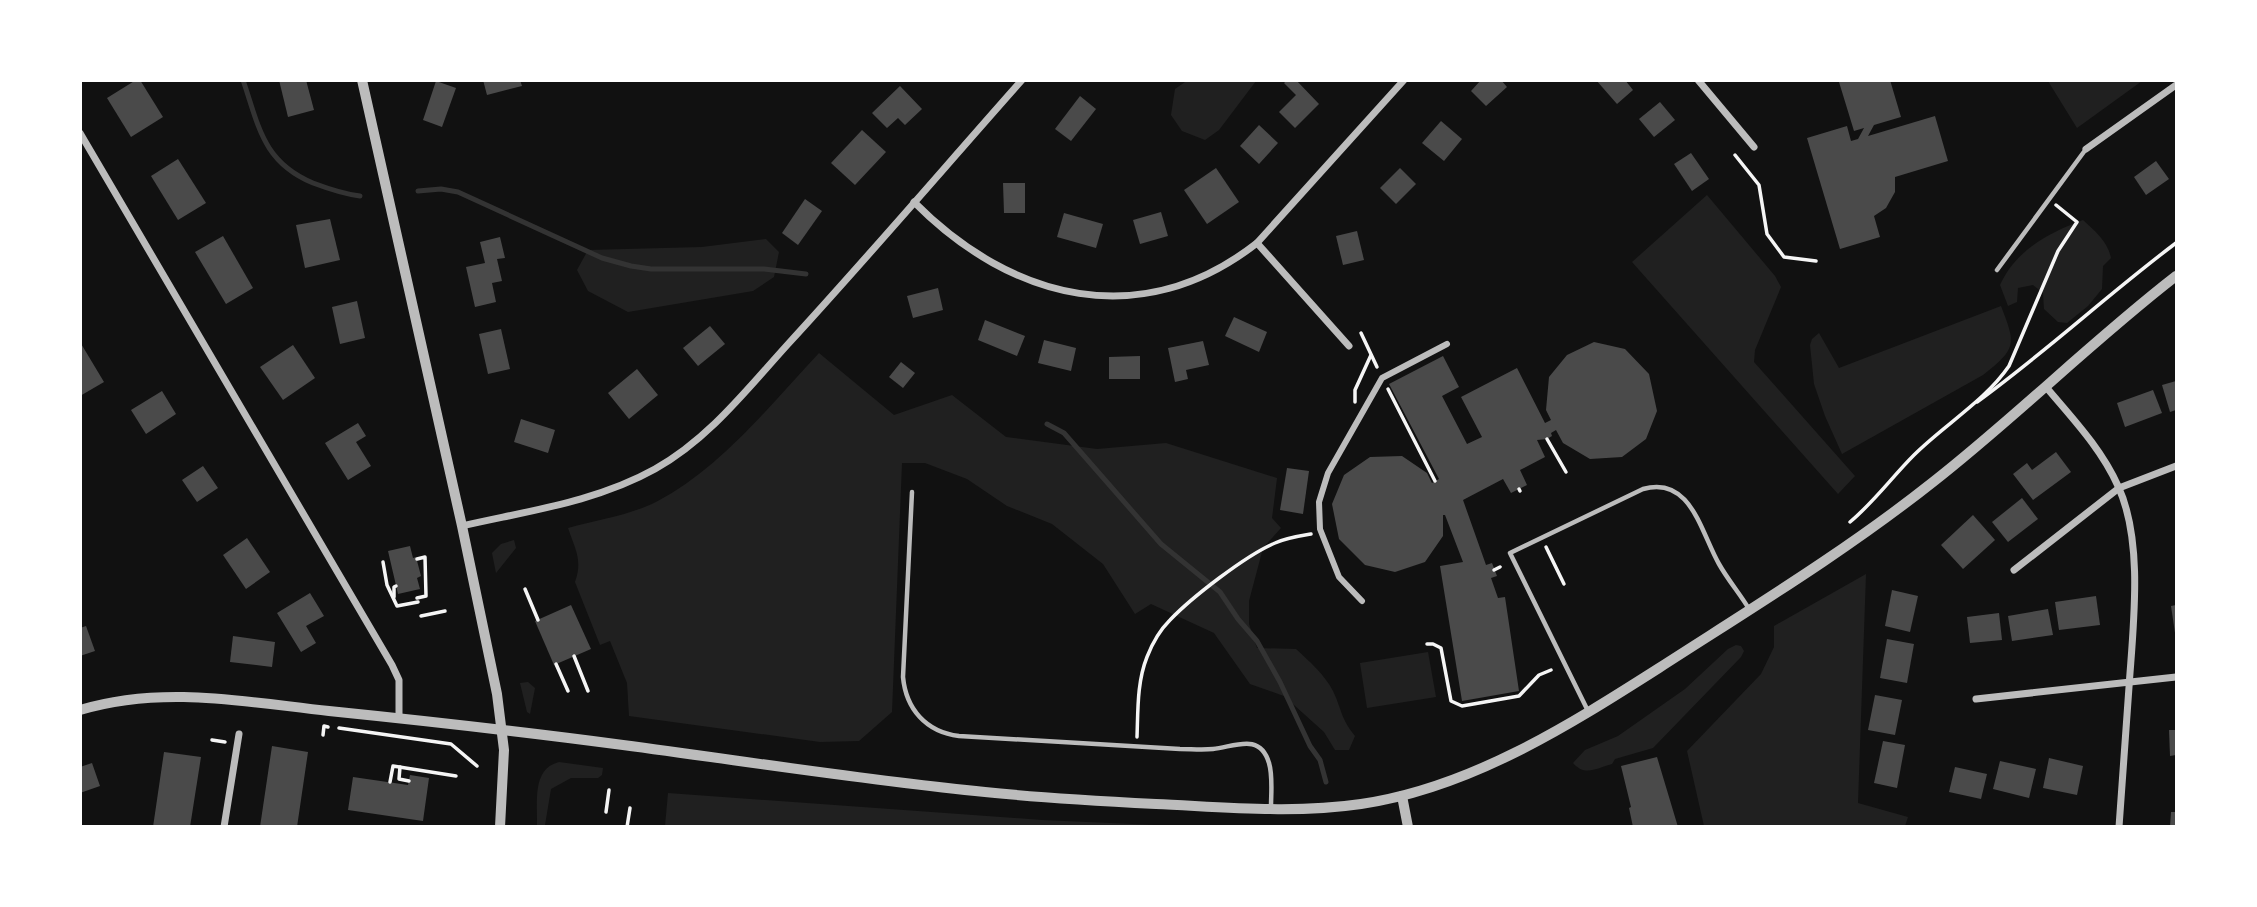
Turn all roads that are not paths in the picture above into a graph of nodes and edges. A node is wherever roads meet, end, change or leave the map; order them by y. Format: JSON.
{"nodes":[{"id":1,"x":362,"y":80,"type":"edge"},
{"id":2,"x":1022,"y":80,"type":"edge"},
{"id":3,"x":1404,"y":80,"type":"edge"},
{"id":4,"x":1698,"y":80,"type":"edge"},
{"id":5,"x":2176,"y":85,"type":"edge"},
{"id":6,"x":80,"y":133,"type":"edge"},
{"id":7,"x":1754,"y":147,"type":"dead end"},
{"id":8,"x":2086,"y":149,"type":"joint"},
{"id":9,"x":915,"y":202,"type":"junction"},
{"id":10,"x":1257,"y":243,"type":"junction"},
{"id":11,"x":1997,"y":270,"type":"dead end"},
{"id":12,"x":2176,"y":276,"type":"edge"},
{"id":13,"x":1447,"y":344,"type":"dead end"},
{"id":14,"x":1349,"y":346,"type":"dead end"},
{"id":15,"x":2046,"y":387,"type":"junction"},
{"id":16,"x":2176,"y":466,"type":"edge"},
{"id":17,"x":2119,"y":488,"type":"junction"},
{"id":18,"x":912,"y":492,"type":"dead end"},
{"id":19,"x":462,"y":526,"type":"junction"},
{"id":20,"x":2014,"y":570,"type":"dead end"},
{"id":21,"x":1362,"y":601,"type":"dead end"},
{"id":22,"x":1749,"y":610,"type":"junction"},
{"id":23,"x":2176,"y":677,"type":"edge"},
{"id":24,"x":2129,"y":682,"type":"junction"},
{"id":25,"x":1976,"y":699,"type":"dead end"},
{"id":26,"x":80,"y":710,"type":"edge"},
{"id":27,"x":1588,"y":711,"type":"junction"},
{"id":28,"x":399,"y":718,"type":"junction"},
{"id":29,"x":502,"y":728,"type":"junction"},
{"id":30,"x":239,"y":734,"type":"dead end"},
{"id":31,"x":1402,"y":796,"type":"junction"},
{"id":32,"x":1271,"y":809,"type":"junction"},
{"id":33,"x":224,"y":827,"type":"edge"},
{"id":34,"x":500,"y":827,"type":"edge"},
{"id":35,"x":1408,"y":827,"type":"edge"},
{"id":36,"x":2119,"y":827,"type":"edge"}],
"edges":[{"from":1,"to":19,"type":"street"},
{"from":2,"to":9,"type":"street"},
{"from":3,"to":10,"type":"street"},
{"from":4,"to":7,"type":"street"},
{"from":5,"to":8,"type":"street"},
{"from":6,"to":28,"type":"street"},
{"from":8,"to":11,"type":"lane"},
{"from":9,"to":10,"type":"street"},
{"from":9,"to":19,"type":"street"},
{"from":10,"to":14,"type":"street"},
{"from":12,"to":15,"type":"street"},
{"from":13,"to":21,"type":"street"},
{"from":15,"to":17,"type":"street"},
{"from":15,"to":22,"type":"street"},
{"from":16,"to":17,"type":"street"},
{"from":17,"to":20,"type":"street"},
{"from":17,"to":24,"type":"street"},
{"from":18,"to":32,"type":"lane"},
{"from":19,"to":29,"type":"street"},
{"from":22,"to":27,"type":"street"},
{"from":22,"to":27,"type":"lane"},
{"from":23,"to":24,"type":"street"},
{"from":24,"to":25,"type":"street"},
{"from":24,"to":36,"type":"street"},
{"from":26,"to":28,"type":"street"},
{"from":27,"to":31,"type":"street"},
{"from":28,"to":29,"type":"street"},
{"from":29,"to":32,"type":"street"},
{"from":29,"to":34,"type":"street"},
{"from":30,"to":33,"type":"street"},
{"from":31,"to":32,"type":"street"},
{"from":31,"to":35,"type":"street"}]}
